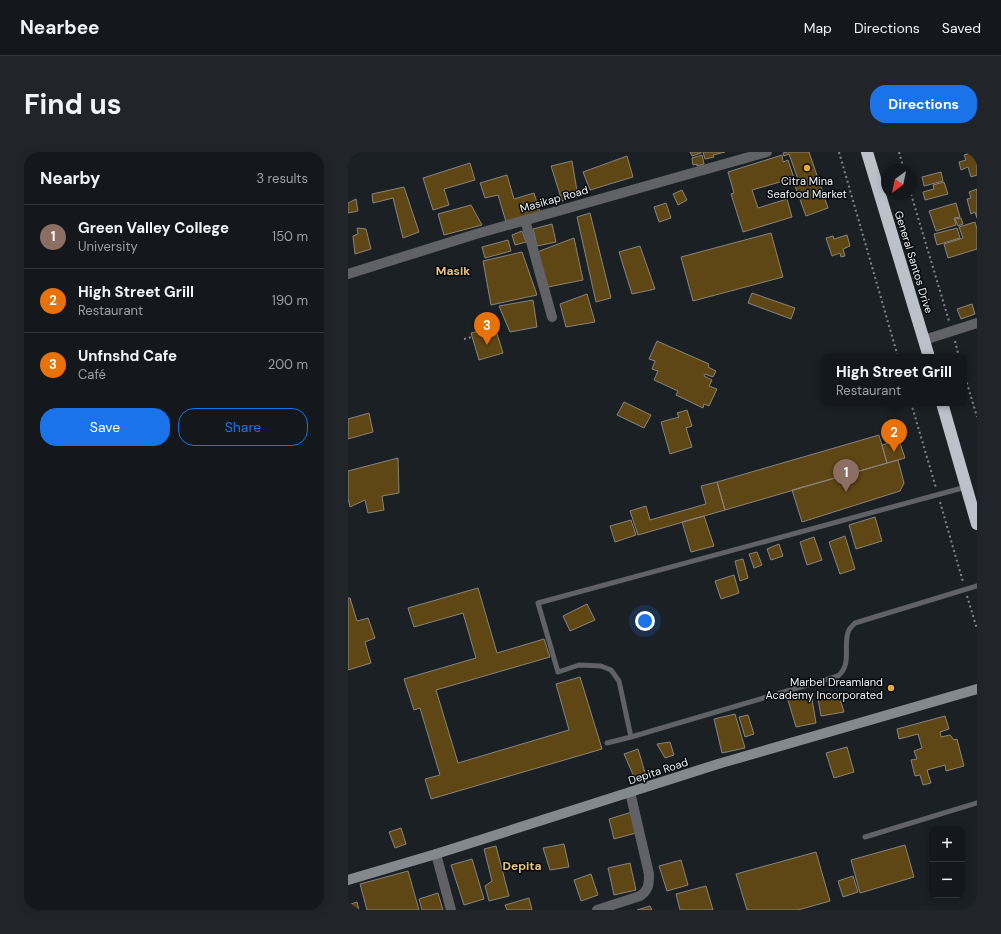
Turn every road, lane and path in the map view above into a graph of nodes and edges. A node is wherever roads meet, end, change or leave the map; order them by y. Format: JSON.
{"nodes":[{"id":1,"x":767,"y":152,"type":"edge"},
{"id":2,"x":839,"y":152,"type":"edge"},
{"id":3,"x":867,"y":152,"type":"edge"},
{"id":4,"x":899,"y":152,"type":"edge"},
{"id":5,"x":902,"y":164,"type":"edge"},
{"id":6,"x":913,"y":200,"type":"edge"},
{"id":7,"x":525,"y":220,"type":"junction"},
{"id":8,"x":348,"y":274,"type":"edge"},
{"id":9,"x":552,"y":317,"type":"dead end"},
{"id":10,"x":977,"y":323,"type":"edge"},
{"id":11,"x":952,"y":331,"type":"junction"},
{"id":12,"x":472,"y":338,"type":"dead end"},
{"id":13,"x":464,"y":340,"type":"dead end"},
{"id":14,"x":924,"y":340,"type":"junction"},
{"id":15,"x":897,"y":354,"type":"edge"},
{"id":16,"x":928,"y":354,"type":"edge"},
{"id":17,"x":958,"y":354,"type":"edge"},
{"id":18,"x":967,"y":383,"type":"edge"},
{"id":19,"x":943,"y":406,"type":"edge"},
{"id":20,"x":977,"y":417,"type":"edge"},
{"id":21,"x":966,"y":487,"type":"junction"},
{"id":22,"x":977,"y":524,"type":"edge"},
{"id":23,"x":961,"y":576,"type":"dead end"},
{"id":24,"x":977,"y":586,"type":"edge"},
{"id":25,"x":965,"y":590,"type":"junction"},
{"id":26,"x":977,"y":629,"type":"edge"},
{"id":27,"x":977,"y":689,"type":"edge"},
{"id":28,"x":630,"y":737,"type":"junction"},
{"id":29,"x":606,"y":743,"type":"dead end"},
{"id":30,"x":630,"y":792,"type":"junction"},
{"id":31,"x":977,"y":804,"type":"edge"},
{"id":32,"x":865,"y":837,"type":"dead end"},
{"id":33,"x":436,"y":854,"type":"junction"},
{"id":34,"x":348,"y":880,"type":"edge"},
{"id":35,"x":451,"y":910,"type":"edge"},
{"id":36,"x":597,"y":910,"type":"edge"}],
"edges":[{"from":1,"to":7,"type":"street","name":"Masikap Road"},
{"from":2,"to":15,"type":"path"},
{"from":3,"to":14,"type":"highway","name":"General Santos Drive"},
{"from":4,"to":5,"type":"path"},
{"from":6,"to":11,"type":"path"},
{"from":7,"to":8,"type":"street","name":"Masikap Road"},
{"from":7,"to":9,"type":"street"},
{"from":10,"to":11,"type":"street"},
{"from":11,"to":14,"type":"street"},
{"from":11,"to":17,"type":"path"},
{"from":12,"to":13,"type":"path"},
{"from":14,"to":16,"type":"highway","name":"General Santos Drive"},
{"from":18,"to":20,"type":"path"},
{"from":19,"to":21,"type":"highway"},
{"from":21,"to":22,"type":"highway"},
{"from":21,"to":28,"type":"lane"},
{"from":23,"to":25,"type":"path"},
{"from":24,"to":25,"type":"lane"},
{"from":25,"to":26,"type":"path"},
{"from":25,"to":28,"type":"lane"},
{"from":27,"to":30,"type":"street","name":"Depita Road"},
{"from":28,"to":29,"type":"lane"},
{"from":30,"to":33,"type":"street","name":"Depita Road"},
{"from":30,"to":36,"type":"street"},
{"from":31,"to":32,"type":"lane"},
{"from":33,"to":34,"type":"street","name":"Depita Road"},
{"from":33,"to":35,"type":"street"}]}
